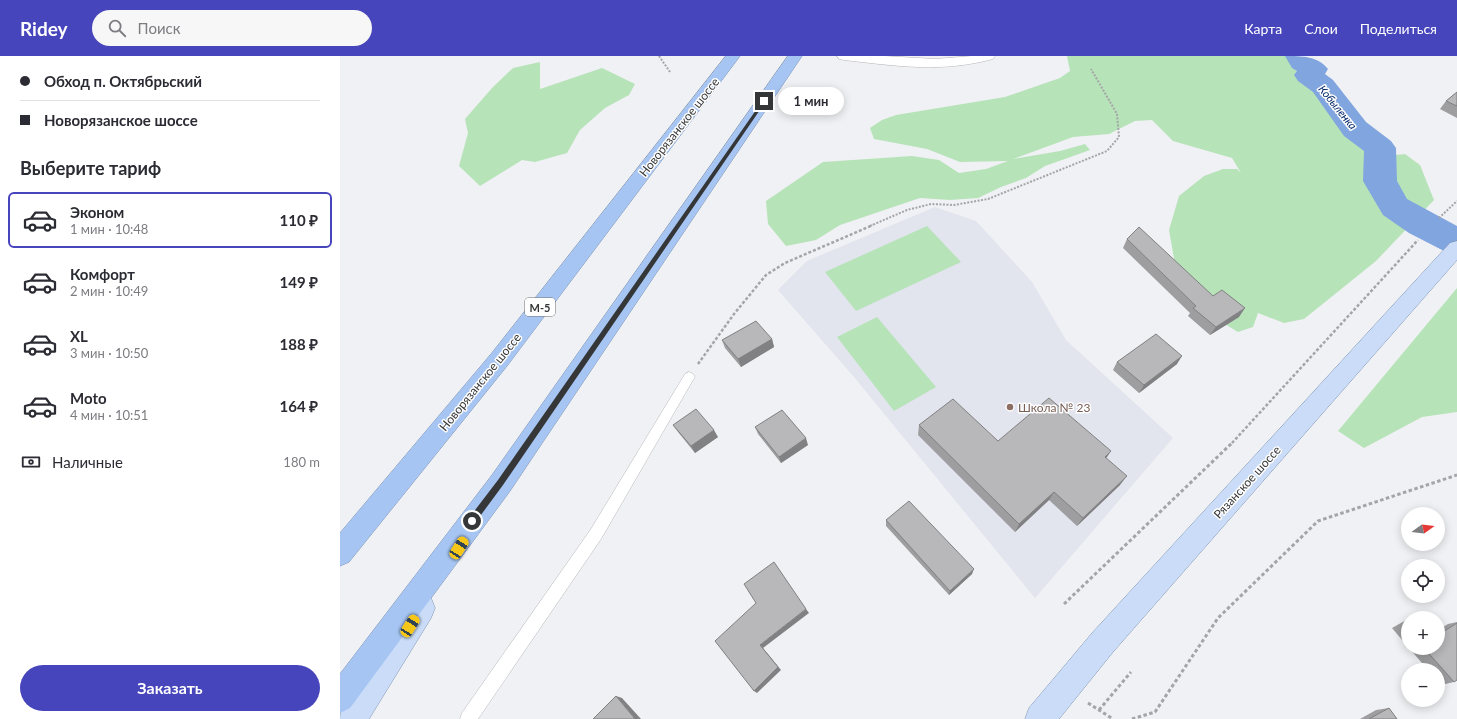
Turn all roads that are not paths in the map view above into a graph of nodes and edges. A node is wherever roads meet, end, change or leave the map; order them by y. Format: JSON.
{"nodes":[{"id":1,"x":733,"y":56,"type":"edge"},
{"id":2,"x":844,"y":56,"type":"edge"},
{"id":3,"x":988,"y":56,"type":"edge"},
{"id":4,"x":795,"y":58,"type":"edge"},
{"id":5,"x":1452,"y":254,"type":"edge"},
{"id":6,"x":689,"y":377,"type":"road end"},
{"id":7,"x":501,"y":483,"type":"junction"},
{"id":8,"x":340,"y":554,"type":"edge"},
{"id":9,"x":340,"y":698,"type":"edge"},
{"id":10,"x":352,"y":719,"type":"edge"},
{"id":11,"x":468,"y":719,"type":"edge"},
{"id":12,"x":1040,"y":719,"type":"edge"}],
"edges":[{"from":1,"to":8,"type":"highway","name":"Новорязанское шоссе","number":"М-5"},
{"from":2,"to":3,"type":"main road"},
{"from":4,"to":7,"type":"highway"},
{"from":5,"to":12,"type":"main road","name":"Рязанское шоссе"},
{"from":6,"to":11,"type":"lane"},
{"from":7,"to":9,"type":"highway"},
{"from":7,"to":10,"type":"main road"}]}
